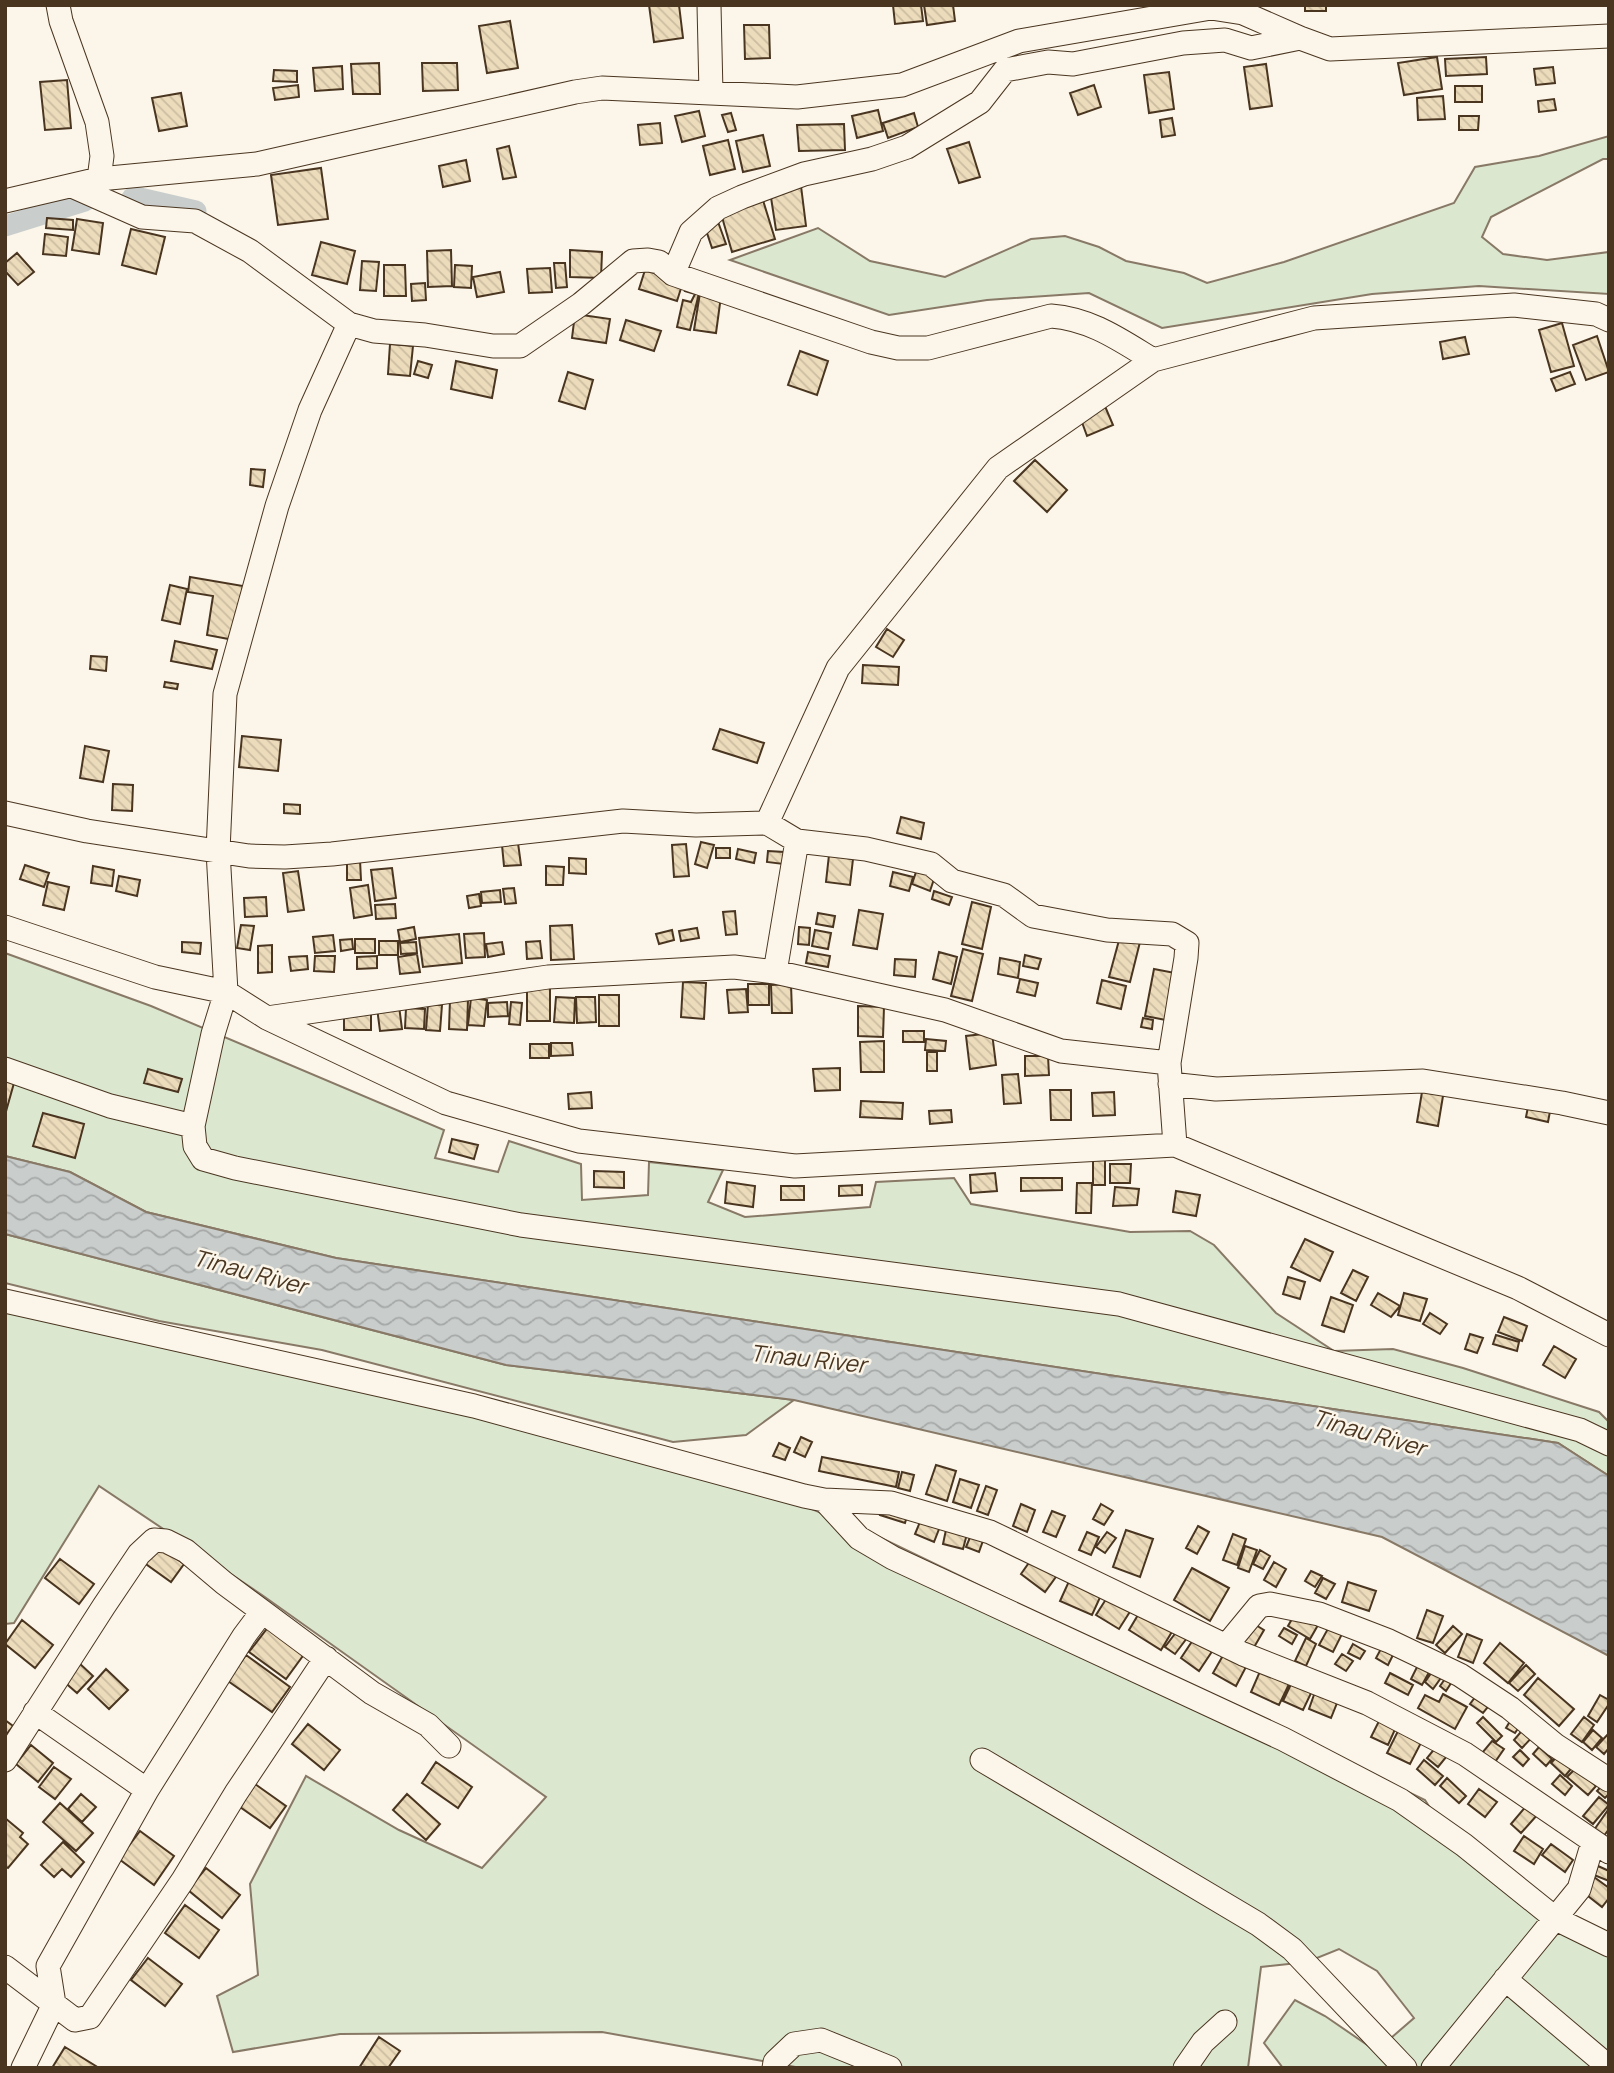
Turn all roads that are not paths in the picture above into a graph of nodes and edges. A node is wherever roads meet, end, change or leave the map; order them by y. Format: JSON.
{"nodes":[{"id":1,"x":58,"y":5,"type":"edge"},
{"id":2,"x":709,"y":5,"type":"edge"},
{"id":3,"x":1609,"y":36,"type":"edge"},
{"id":4,"x":1300,"y":38,"type":"junction"},
{"id":5,"x":711,"y":93,"type":"junction"},
{"id":6,"x":99,"y":179,"type":"junction"},
{"id":7,"x":72,"y":186,"type":"junction"},
{"id":8,"x":5,"y":201,"type":"edge"},
{"id":9,"x":673,"y":274,"type":"junction"},
{"id":10,"x":1609,"y":320,"type":"edge"},
{"id":11,"x":349,"y":324,"type":"junction"},
{"id":12,"x":1153,"y":360,"type":"junction"},
{"id":13,"x":5,"y":813,"type":"edge"},
{"id":14,"x":767,"y":823,"type":"junction"},
{"id":15,"x":797,"y":841,"type":"junction"},
{"id":16,"x":218,"y":851,"type":"junction"},
{"id":17,"x":5,"y":927,"type":"edge"},
{"id":18,"x":775,"y":972,"type":"junction"},
{"id":19,"x":226,"y":992,"type":"junction"},
{"id":20,"x":267,"y":1018,"type":"junction"},
{"id":21,"x":5,"y":1069,"type":"edge"},
{"id":22,"x":1170,"y":1074,"type":"junction"},
{"id":23,"x":1609,"y":1113,"type":"edge"},
{"id":24,"x":193,"y":1126,"type":"junction"},
{"id":25,"x":1175,"y":1145,"type":"junction"},
{"id":26,"x":5,"y":1301,"type":"edge"},
{"id":27,"x":1609,"y":1335,"type":"edge"},
{"id":28,"x":1609,"y":1444,"type":"edge"},
{"id":29,"x":824,"y":1500,"type":"junction"},
{"id":30,"x":262,"y":1612,"type":"junction"},
{"id":31,"x":1226,"y":1646,"type":"junction"},
{"id":32,"x":326,"y":1658,"type":"junction"},
{"id":33,"x":35,"y":1712,"type":"junction"},
{"id":34,"x":449,"y":1746,"type":"dead end"},
{"id":35,"x":5,"y":1760,"type":"edge"},
{"id":36,"x":982,"y":1760,"type":"dead end"},
{"id":37,"x":1609,"y":1780,"type":"edge"},
{"id":38,"x":146,"y":1790,"type":"junction"},
{"id":39,"x":1601,"y":1847,"type":"edge"},
{"id":40,"x":1556,"y":1919,"type":"junction"},
{"id":41,"x":1609,"y":1945,"type":"edge"},
{"id":42,"x":5,"y":1967,"type":"edge"},
{"id":43,"x":1505,"y":1979,"type":"junction"},
{"id":44,"x":54,"y":2004,"type":"junction"},
{"id":45,"x":1225,"y":2022,"type":"dead end"},
{"id":46,"x":1609,"y":2067,"type":"edge"},
{"id":47,"x":23,"y":2068,"type":"edge"},
{"id":48,"x":774,"y":2068,"type":"edge"},
{"id":49,"x":890,"y":2068,"type":"edge"},
{"id":50,"x":1185,"y":2068,"type":"edge"},
{"id":51,"x":1405,"y":2068,"type":"edge"},
{"id":52,"x":1433,"y":2068,"type":"edge"}],
"edges":[{"from":1,"to":6,"type":"street"},
{"from":2,"to":5,"type":"street"},
{"from":3,"to":4,"type":"street"},
{"from":4,"to":5,"type":"street"},
{"from":4,"to":9,"type":"street"},
{"from":5,"to":6,"type":"street"},
{"from":6,"to":7,"type":"street"},
{"from":7,"to":8,"type":"street"},
{"from":7,"to":11,"type":"street"},
{"from":9,"to":11,"type":"street"},
{"from":9,"to":12,"type":"street"},
{"from":10,"to":12,"type":"street"},
{"from":11,"to":16,"type":"street"},
{"from":12,"to":14,"type":"street"},
{"from":13,"to":16,"type":"street"},
{"from":14,"to":15,"type":"street"},
{"from":14,"to":16,"type":"street"},
{"from":15,"to":18,"type":"street"},
{"from":15,"to":22,"type":"street"},
{"from":16,"to":19,"type":"street"},
{"from":17,"to":19,"type":"street"},
{"from":18,"to":20,"type":"street"},
{"from":18,"to":22,"type":"street"},
{"from":19,"to":20,"type":"street"},
{"from":19,"to":24,"type":"street"},
{"from":20,"to":25,"type":"street"},
{"from":21,"to":24,"type":"street"},
{"from":22,"to":23,"type":"street"},
{"from":22,"to":25,"type":"street"},
{"from":24,"to":28,"type":"street"},
{"from":25,"to":27,"type":"street"},
{"from":26,"to":29,"type":"street"},
{"from":29,"to":31,"type":"street"},
{"from":29,"to":40,"type":"street"},
{"from":30,"to":32,"type":"street"},
{"from":30,"to":33,"type":"street"},
{"from":30,"to":38,"type":"street"},
{"from":31,"to":37,"type":"street"},
{"from":31,"to":39,"type":"street"},
{"from":32,"to":34,"type":"street"},
{"from":32,"to":44,"type":"street"},
{"from":33,"to":35,"type":"street"},
{"from":33,"to":38,"type":"street"},
{"from":36,"to":51,"type":"street"},
{"from":38,"to":44,"type":"street"},
{"from":39,"to":40,"type":"street"},
{"from":40,"to":41,"type":"street"},
{"from":40,"to":43,"type":"street"},
{"from":42,"to":44,"type":"street"},
{"from":43,"to":46,"type":"street"},
{"from":43,"to":52,"type":"street"},
{"from":44,"to":47,"type":"street"},
{"from":45,"to":50,"type":"street"},
{"from":48,"to":49,"type":"street"}]}
